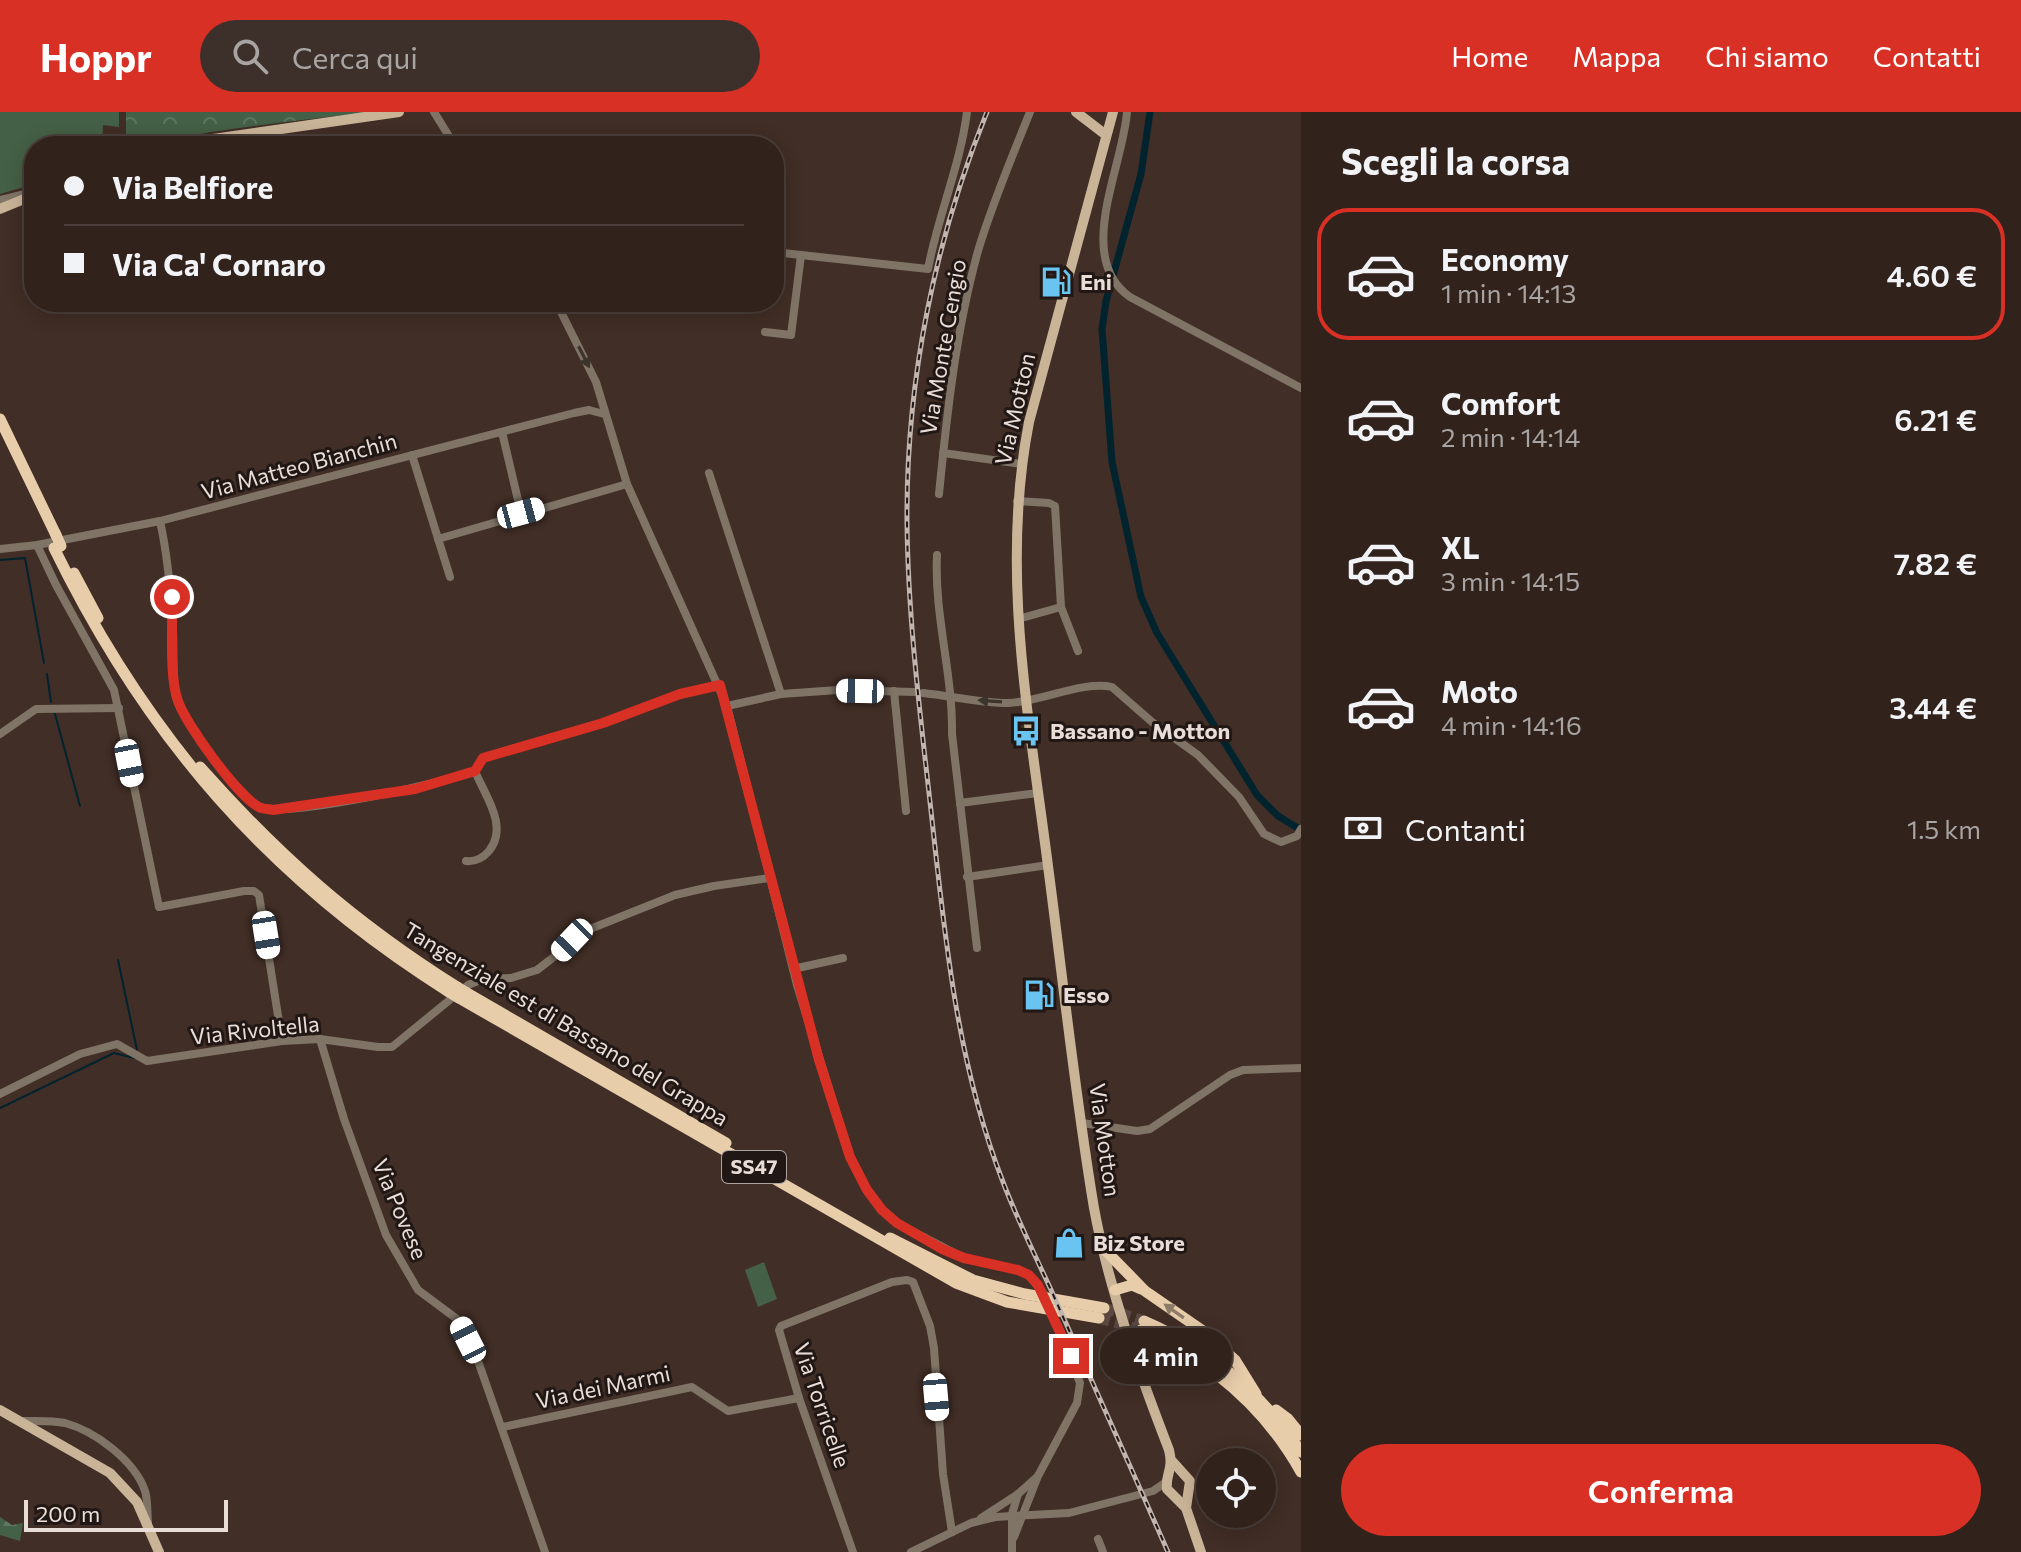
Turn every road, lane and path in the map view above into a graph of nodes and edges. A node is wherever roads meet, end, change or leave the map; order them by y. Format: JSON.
{"nodes":[{"id":1,"x":399,"y":112,"type":"edge"},
{"id":2,"x":434,"y":112,"type":"edge"},
{"id":3,"x":967,"y":112,"type":"edge"},
{"id":4,"x":1030,"y":112,"type":"edge"},
{"id":5,"x":1076,"y":112,"type":"edge"},
{"id":6,"x":1113,"y":112,"type":"edge"},
{"id":7,"x":1127,"y":112,"type":"edge"},
{"id":8,"x":1106,"y":135,"type":"junction"},
{"id":9,"x":233,"y":136,"type":"edge"},
{"id":10,"x":449,"y":136,"type":"edge"},
{"id":11,"x":24,"y":196,"type":"edge"},
{"id":12,"x":24,"y":198,"type":"edge"},
{"id":13,"x":0,"y":200,"type":"edge"},
{"id":14,"x":0,"y":209,"type":"edge"},
{"id":15,"x":784,"y":253,"type":"edge"},
{"id":16,"x":801,"y":255,"type":"junction"},
{"id":17,"x":561,"y":312,"type":"edge"},
{"id":18,"x":765,"y":332,"type":"dead end"},
{"id":19,"x":1301,"y":388,"type":"edge"},
{"id":20,"x":604,"y":414,"type":"junction"},
{"id":21,"x":0,"y":419,"type":"edge"},
{"id":22,"x":502,"y":432,"type":"junction"},
{"id":23,"x":0,"y":433,"type":"edge"},
{"id":24,"x":943,"y":453,"type":"junction"},
{"id":25,"x":412,"y":455,"type":"junction"},
{"id":26,"x":1021,"y":464,"type":"junction"},
{"id":27,"x":709,"y":473,"type":"dead end"},
{"id":28,"x":627,"y":484,"type":"junction"},
{"id":29,"x":939,"y":494,"type":"dead end"},
{"id":30,"x":1017,"y":501,"type":"junction"},
{"id":31,"x":521,"y":513,"type":"junction"},
{"id":32,"x":160,"y":521,"type":"junction"},
{"id":33,"x":438,"y":539,"type":"junction"},
{"id":34,"x":55,"y":541,"type":"junction"},
{"id":35,"x":37,"y":545,"type":"junction"},
{"id":36,"x":0,"y":549,"type":"edge"},
{"id":37,"x":937,"y":555,"type":"dead end"},
{"id":38,"x":450,"y":577,"type":"dead end"},
{"id":39,"x":1061,"y":607,"type":"junction"},
{"id":40,"x":1018,"y":619,"type":"junction"},
{"id":41,"x":1078,"y":651,"type":"dead end"},
{"id":42,"x":720,"y":685,"type":"junction"},
{"id":43,"x":894,"y":691,"type":"junction"},
{"id":44,"x":781,"y":694,"type":"junction"},
{"id":45,"x":953,"y":699,"type":"junction"},
{"id":46,"x":1027,"y":699,"type":"junction"},
{"id":47,"x":727,"y":706,"type":"junction"},
{"id":48,"x":119,"y":708,"type":"junction"},
{"id":49,"x":0,"y":734,"type":"edge"},
{"id":50,"x":475,"y":771,"type":"junction"},
{"id":51,"x":1038,"y":793,"type":"junction"},
{"id":52,"x":960,"y":803,"type":"junction"},
{"id":53,"x":906,"y":811,"type":"dead end"},
{"id":54,"x":1299,"y":832,"type":"edge"},
{"id":55,"x":466,"y":861,"type":"dead end"},
{"id":56,"x":1048,"y":865,"type":"junction"},
{"id":57,"x":967,"y":877,"type":"junction"},
{"id":58,"x":769,"y":878,"type":"junction"},
{"id":59,"x":977,"y":948,"type":"dead end"},
{"id":60,"x":843,"y":958,"type":"dead end"},
{"id":61,"x":793,"y":969,"type":"junction"},
{"id":62,"x":320,"y":1039,"type":"junction"},
{"id":63,"x":282,"y":1041,"type":"junction"},
{"id":64,"x":1301,"y":1068,"type":"edge"},
{"id":65,"x":0,"y":1094,"type":"edge"},
{"id":66,"x":1082,"y":1123,"type":"junction"},
{"id":67,"x":1104,"y":1249,"type":"junction"},
{"id":68,"x":1115,"y":1290,"type":"junction"},
{"id":69,"x":1145,"y":1291,"type":"junction"},
{"id":70,"x":1102,"y":1313,"type":"tunnel mouth"},
{"id":71,"x":1258,"y":1396,"type":"junction"},
{"id":72,"x":799,"y":1398,"type":"junction"},
{"id":73,"x":0,"y":1410,"type":"edge"},
{"id":74,"x":21,"y":1421,"type":"junction"},
{"id":75,"x":503,"y":1427,"type":"junction"},
{"id":76,"x":1301,"y":1435,"type":"edge"},
{"id":77,"x":1301,"y":1452,"type":"edge"},
{"id":78,"x":1301,"y":1472,"type":"edge"},
{"id":79,"x":1038,"y":1476,"type":"junction"},
{"id":80,"x":1172,"y":1477,"type":"junction"},
{"id":81,"x":1153,"y":1491,"type":"junction"},
{"id":82,"x":1189,"y":1491,"type":"junction"},
{"id":83,"x":1018,"y":1494,"type":"junction"},
{"id":84,"x":1174,"y":1496,"type":"junction"},
{"id":85,"x":1186,"y":1508,"type":"junction"},
{"id":86,"x":1012,"y":1514,"type":"junction"},
{"id":87,"x":1024,"y":1514,"type":"junction"},
{"id":88,"x":971,"y":1523,"type":"junction"},
{"id":89,"x":149,"y":1529,"type":"junction"},
{"id":90,"x":952,"y":1532,"type":"junction"},
{"id":91,"x":1014,"y":1537,"type":"junction"},
{"id":92,"x":1098,"y":1539,"type":"dead end"},
{"id":93,"x":159,"y":1552,"type":"edge"},
{"id":94,"x":545,"y":1552,"type":"edge"},
{"id":95,"x":853,"y":1552,"type":"edge"},
{"id":96,"x":911,"y":1552,"type":"edge"},
{"id":97,"x":1012,"y":1552,"type":"edge"},
{"id":98,"x":1103,"y":1552,"type":"edge"},
{"id":99,"x":1201,"y":1552,"type":"edge"}],
"edges":[{"from":1,"to":9,"type":"main road"},
{"from":2,"to":10,"type":"street"},
{"from":3,"to":16,"type":"street"},
{"from":4,"to":24,"type":"street","name":"Via Monte Cengio"},
{"from":5,"to":8,"type":"main road"},
{"from":6,"to":8,"type":"main road","name":"Via Motton"},
{"from":7,"to":19,"type":"street"},
{"from":8,"to":26,"type":"main road","name":"Via Motton"},
{"from":11,"to":13,"type":"street"},
{"from":12,"to":14,"type":"main road"},
{"from":15,"to":16,"type":"street"},
{"from":16,"to":18,"type":"street"},
{"from":17,"to":20,"type":"street","one_way":true},
{"from":20,"to":22,"type":"street","name":"Via Matteo Bianchin"},
{"from":20,"to":28,"type":"street"},
{"from":21,"to":34,"type":"highway","name":"Tangenziale est di Bassano del Grappa","number":"SS47"},
{"from":22,"to":25,"type":"street","name":"Via Matteo Bianchin"},
{"from":22,"to":31,"type":"street"},
{"from":23,"to":34,"type":"highway","name":"Tangenziale est di Bassano del Grappa","number":"SS47"},
{"from":24,"to":26,"type":"street","name":"Via Monte Cengio"},
{"from":24,"to":29,"type":"street","name":"Via Monte Cengio"},
{"from":25,"to":32,"type":"street","name":"Via Matteo Bianchin"},
{"from":25,"to":33,"type":"street"},
{"from":26,"to":30,"type":"main road","name":"Via Motton"},
{"from":27,"to":44,"type":"street"},
{"from":28,"to":31,"type":"street"},
{"from":28,"to":42,"type":"street"},
{"from":30,"to":39,"type":"street"},
{"from":30,"to":40,"type":"main road","name":"Via Motton"},
{"from":31,"to":33,"type":"street"},
{"from":32,"to":35,"type":"street","name":"Via Matteo Bianchin"},
{"from":32,"to":50,"type":"street"},
{"from":33,"to":38,"type":"street"},
{"from":34,"to":70,"type":"highway","name":"Tangenziale est di Bassano del Grappa","number":"SS47"},
{"from":35,"to":36,"type":"street","name":"Via Matteo Bianchin"},
{"from":35,"to":48,"type":"street"},
{"from":37,"to":45,"type":"street"},
{"from":39,"to":40,"type":"street"},
{"from":39,"to":41,"type":"street"},
{"from":40,"to":46,"type":"main road","name":"Via Motton"},
{"from":42,"to":47,"type":"street"},
{"from":42,"to":50,"type":"street"},
{"from":43,"to":44,"type":"street"},
{"from":43,"to":45,"type":"street"},
{"from":43,"to":53,"type":"street"},
{"from":44,"to":47,"type":"street"},
{"from":46,"to":45,"type":"street","one_way":true},
{"from":45,"to":52,"type":"street"},
{"from":46,"to":51,"type":"main road","name":"Via Motton"},
{"from":46,"to":54,"type":"street"},
{"from":47,"to":58,"type":"street"},
{"from":48,"to":49,"type":"street"},
{"from":48,"to":63,"type":"street"},
{"from":50,"to":55,"type":"street"},
{"from":51,"to":52,"type":"street"},
{"from":51,"to":56,"type":"main road","name":"Via Motton"},
{"from":52,"to":57,"type":"street"},
{"from":56,"to":57,"type":"street"},
{"from":56,"to":66,"type":"main road","name":"Via Motton"},
{"from":57,"to":59,"type":"street"},
{"from":58,"to":61,"type":"street"},
{"from":58,"to":62,"type":"street","name":"Via Rivoltella"},
{"from":60,"to":61,"type":"street"},
{"from":61,"to":79,"type":"street","bridge":true},
{"from":62,"to":63,"type":"street","name":"Via Rivoltella"},
{"from":62,"to":75,"type":"street","name":"Via Povese"},
{"from":63,"to":65,"type":"street","name":"Via Rivoltella"},
{"from":64,"to":66,"type":"street"},
{"from":66,"to":67,"type":"main road","name":"Via Motton"},
{"from":67,"to":68,"type":"main road","name":"Via Motton"},
{"from":67,"to":69,"type":"highway"},
{"from":68,"to":69,"type":"highway"},
{"from":68,"to":80,"type":"main road","name":"Via Motton"},
{"from":71,"to":69,"type":"highway","one_way":true},
{"from":71,"to":76,"type":"highway"},
{"from":71,"to":77,"type":"highway"},
{"from":71,"to":78,"type":"highway"},
{"from":72,"to":75,"type":"street","name":"Via dei Marmi"},
{"from":72,"to":90,"type":"street","name":"Via Torricelle"},
{"from":72,"to":95,"type":"street","name":"Via Torricelle"},
{"from":73,"to":74,"type":"main road"},
{"from":74,"to":89,"type":"main road"},
{"from":74,"to":89,"type":"street"},
{"from":75,"to":94,"type":"street","name":"Via Povese"},
{"from":79,"to":83,"type":"street"},
{"from":79,"to":87,"type":"street"},
{"from":80,"to":81,"type":"street"},
{"from":80,"to":82,"type":"main road"},
{"from":80,"to":84,"type":"main road"},
{"from":81,"to":84,"type":"street"},
{"from":81,"to":87,"type":"street"},
{"from":82,"to":84,"type":"main road"},
{"from":82,"to":85,"type":"main road"},
{"from":83,"to":86,"type":"street"},
{"from":83,"to":88,"type":"street"},
{"from":84,"to":85,"type":"main road"},
{"from":85,"to":99,"type":"main road"},
{"from":86,"to":87,"type":"street"},
{"from":86,"to":88,"type":"street"},
{"from":86,"to":91,"type":"street"},
{"from":87,"to":91,"type":"street"},
{"from":88,"to":90,"type":"street"},
{"from":89,"to":93,"type":"main road"},
{"from":90,"to":96,"type":"street"},
{"from":91,"to":97,"type":"street"},
{"from":92,"to":98,"type":"street"}]}
